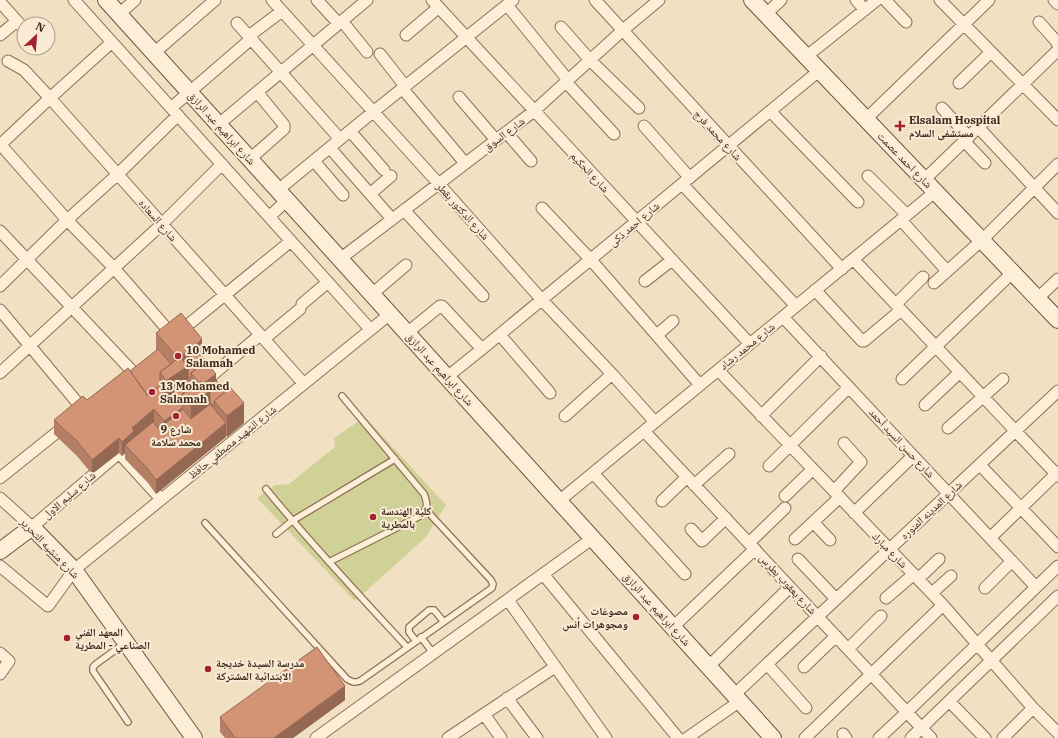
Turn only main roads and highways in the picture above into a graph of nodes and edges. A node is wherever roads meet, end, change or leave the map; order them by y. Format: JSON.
{"nodes":[{"id":1,"x":106,"y":0,"type":"edge"},
{"id":2,"x":752,"y":0,"type":"edge"},
{"id":3,"x":1058,"y":320,"type":"edge"},
{"id":4,"x":32,"y":527,"type":"joint"},
{"id":5,"x":0,"y":551,"type":"edge"},
{"id":6,"x":194,"y":738,"type":"edge"},
{"id":7,"x":772,"y":738,"type":"edge"}],
"edges":[{"from":1,"to":7,"type":"main road","name":"شارع ابراهيم عبد الرازق"},
{"from":2,"to":3,"type":"main road","name":"شارع احمد عصمت"},
{"from":4,"to":5,"type":"main road","name":"شارع سليم الاول"},
{"from":4,"to":6,"type":"main road","name":"شارع منشيه التحرير"}]}
